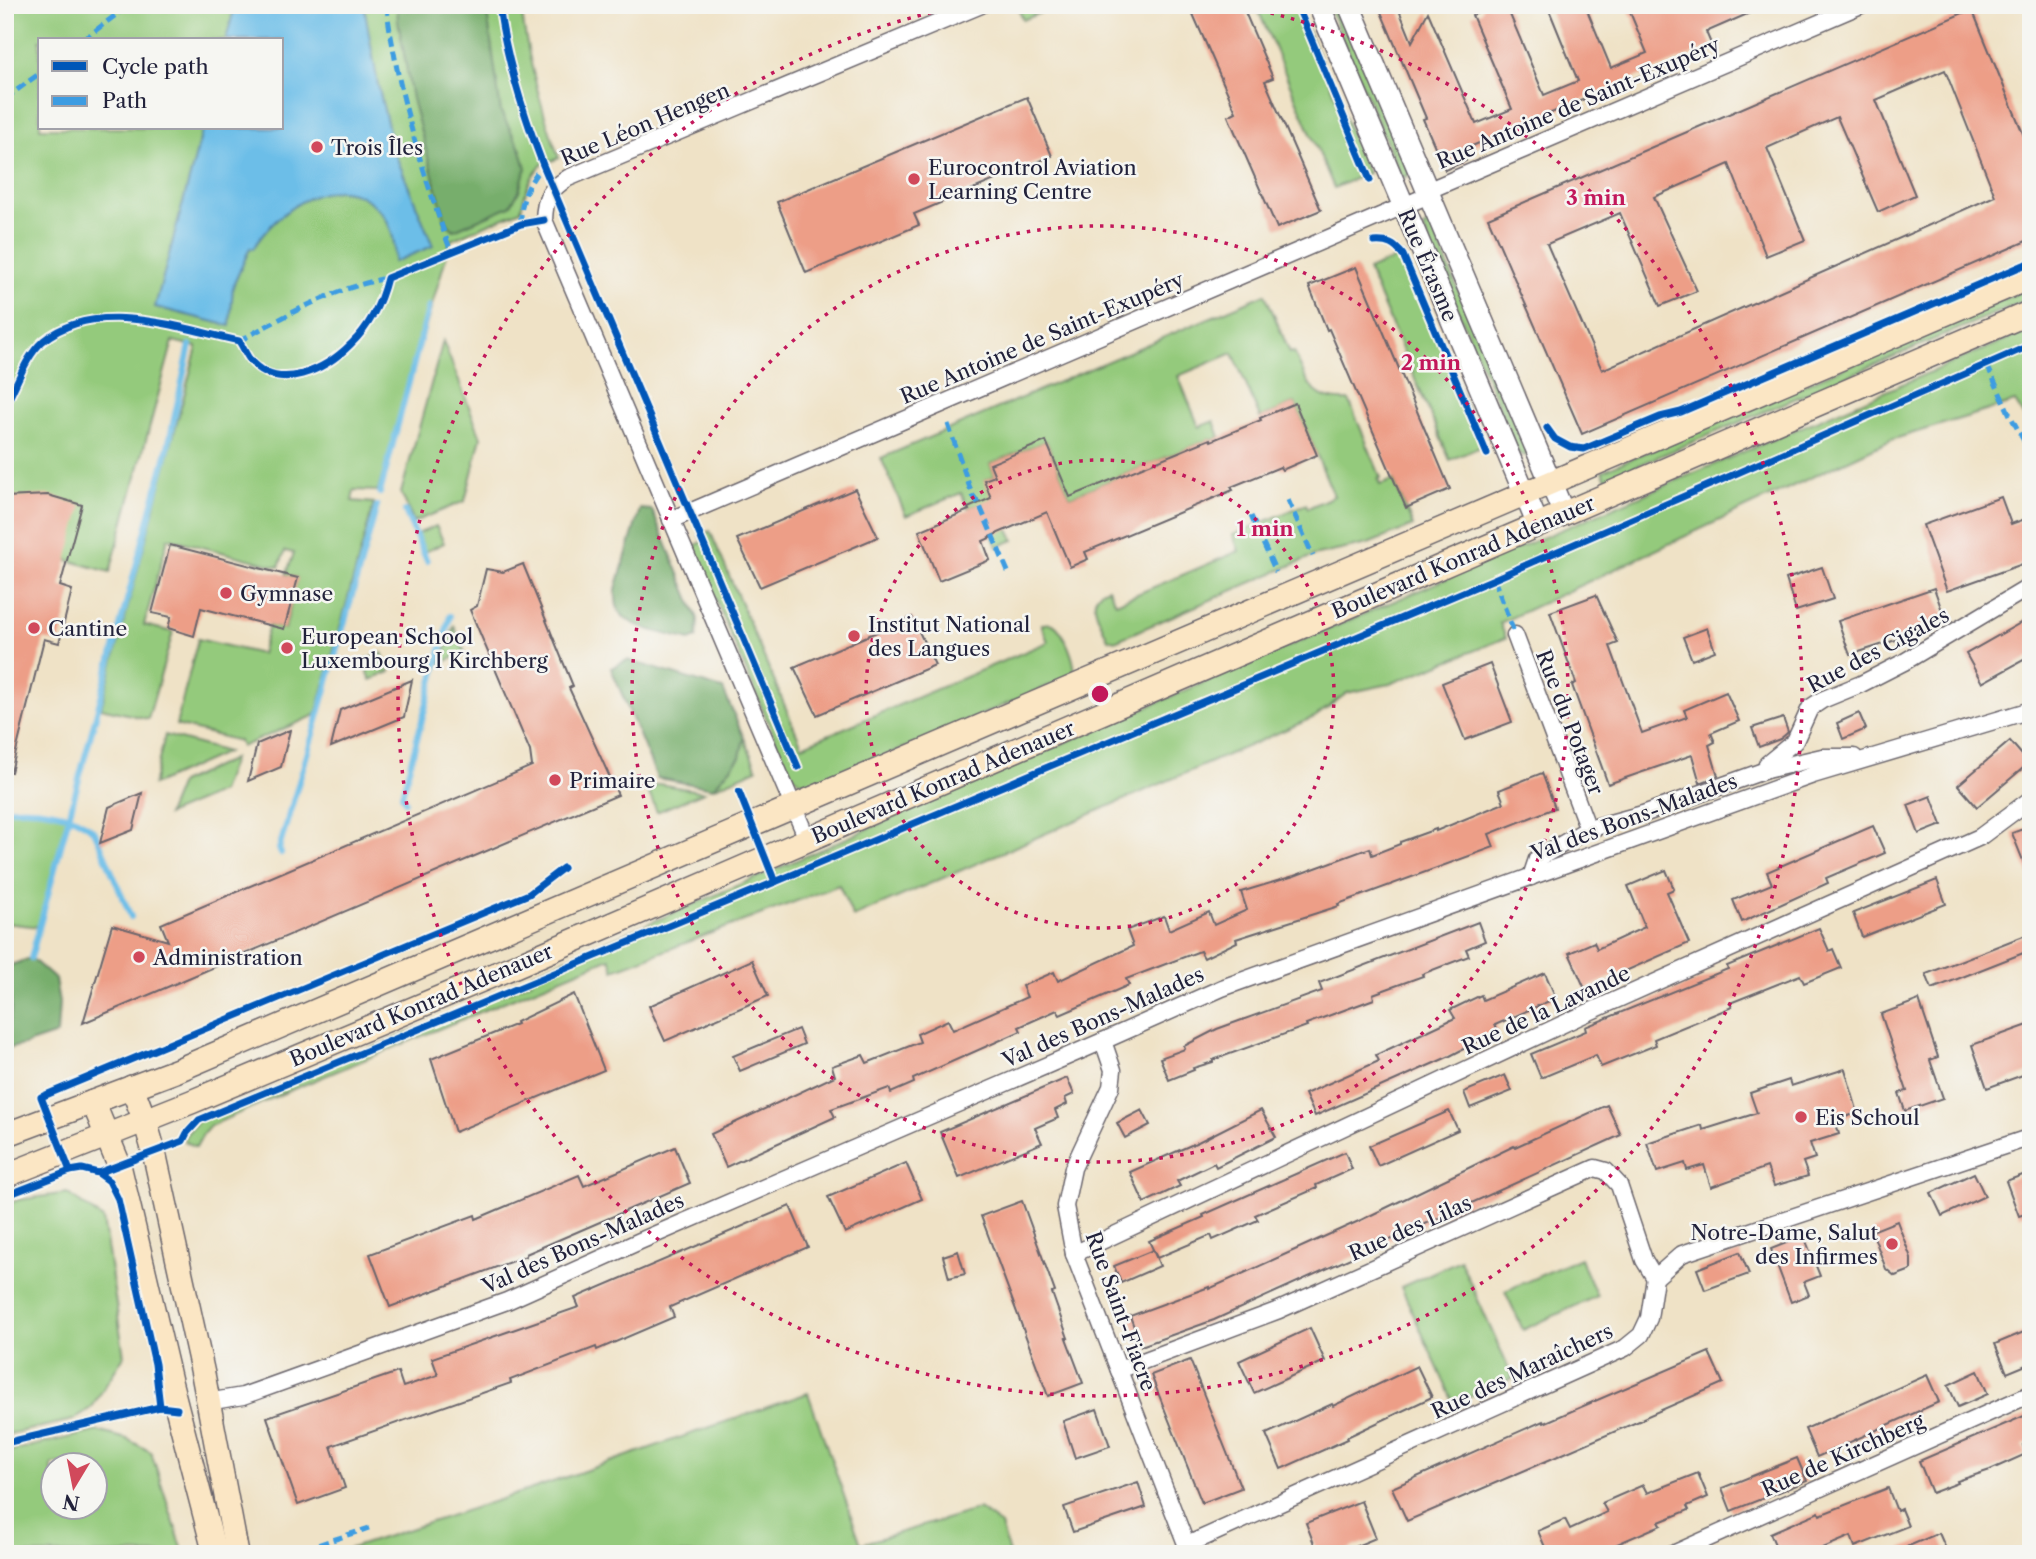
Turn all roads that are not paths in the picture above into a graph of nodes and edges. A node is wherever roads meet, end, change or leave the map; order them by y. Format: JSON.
{"nodes":[{"id":1,"x":981,"y":5,"type":"edge"},
{"id":2,"x":1319,"y":5,"type":"edge"},
{"id":3,"x":1349,"y":5,"type":"edge"},
{"id":4,"x":1861,"y":5,"type":"edge"},
{"id":5,"x":1428,"y":193,"type":"junction"},
{"id":6,"x":1403,"y":206,"type":"junction"},
{"id":7,"x":2031,"y":277,"type":"edge"},
{"id":8,"x":2031,"y":313,"type":"edge"},
{"id":9,"x":1550,"y":482,"type":"junction"},
{"id":10,"x":1525,"y":493,"type":"junction"},
{"id":11,"x":1564,"y":514,"type":"junction"},
{"id":12,"x":671,"y":520,"type":"junction"},
{"id":13,"x":1538,"y":525,"type":"junction"},
{"id":14,"x":2031,"y":586,"type":"edge"},
{"id":15,"x":1515,"y":635,"type":"dead end"},
{"id":16,"x":2031,"y":710,"type":"edge"},
{"id":17,"x":1875,"y":757,"type":"junction"},
{"id":18,"x":1766,"y":770,"type":"junction"},
{"id":19,"x":2031,"y":799,"type":"edge"},
{"id":20,"x":793,"y":806,"type":"junction"},
{"id":21,"x":1588,"y":830,"type":"junction"},
{"id":22,"x":808,"y":841,"type":"junction"},
{"id":23,"x":1531,"y":877,"type":"junction"},
{"id":24,"x":1103,"y":1041,"type":"junction"},
{"id":25,"x":132,"y":1087,"type":"junction"},
{"id":26,"x":93,"y":1102,"type":"junction"},
{"id":27,"x":145,"y":1121,"type":"junction"},
{"id":28,"x":5,"y":1135,"type":"edge"},
{"id":29,"x":107,"y":1136,"type":"junction"},
{"id":30,"x":2031,"y":1137,"type":"edge"},
{"id":31,"x":5,"y":1176,"type":"edge"},
{"id":32,"x":1074,"y":1254,"type":"junction"},
{"id":33,"x":1656,"y":1278,"type":"junction"},
{"id":34,"x":1119,"y":1370,"type":"junction"},
{"id":35,"x":2031,"y":1394,"type":"edge"},
{"id":36,"x":207,"y":1402,"type":"junction"},
{"id":37,"x":177,"y":1409,"type":"junction"},
{"id":38,"x":1189,"y":1549,"type":"edge"},
{"id":39,"x":215,"y":1554,"type":"edge"},
{"id":40,"x":237,"y":1554,"type":"edge"},
{"id":41,"x":1673,"y":1554,"type":"edge"}],
"edges":[{"from":1,"to":12,"type":"street","name":"Rue Léon Hengen"},
{"from":2,"to":6,"type":"street","name":"Rue Érasme"},
{"from":3,"to":5,"type":"street","name":"Rue Érasme"},
{"from":4,"to":5,"type":"street","name":"Rue Antoine de Saint-Exupéry"},
{"from":5,"to":6,"type":"street","name":"Rue Antoine de Saint-Exupéry"},
{"from":5,"to":9,"type":"street","name":"Rue Érasme"},
{"from":6,"to":10,"type":"street","name":"Rue Érasme"},
{"from":6,"to":12,"type":"street","name":"Rue Antoine de Saint-Exupéry"},
{"from":7,"to":9,"type":"main road","name":"Boulevard Konrad Adenauer"},
{"from":8,"to":11,"type":"main road","name":"Boulevard Konrad Adenauer"},
{"from":9,"to":10,"type":"main road","name":"Boulevard Konrad Adenauer"},
{"from":9,"to":11,"type":"street","name":"Rue Érasme"},
{"from":10,"to":13,"type":"street","name":"Rue Érasme"},
{"from":10,"to":20,"type":"main road","name":"Boulevard Konrad Adenauer"},
{"from":11,"to":13,"type":"main road","name":"Boulevard Konrad Adenauer"},
{"from":12,"to":20,"type":"street","name":"Rue Léon Hengen"},
{"from":13,"to":22,"type":"main road","name":"Boulevard Konrad Adenauer"},
{"from":14,"to":18,"type":"street","name":"Rue des Cigales"},
{"from":15,"to":21,"type":"street","name":"Rue du Potager"},
{"from":16,"to":17,"type":"street","name":"Val des Bons-Malades"},
{"from":17,"to":18,"type":"street","name":"Rue des Cigales"},
{"from":17,"to":23,"type":"street","name":"Val des Bons-Malades"},
{"from":18,"to":21,"type":"street","name":"Rue des Cigales"},
{"from":19,"to":32,"type":"street","name":"Rue de la Lavande"},
{"from":20,"to":22,"type":"street","name":"Rue Léon Hengen"},
{"from":20,"to":25,"type":"main road","name":"Boulevard Konrad Adenauer"},
{"from":21,"to":23,"type":"street"},
{"from":22,"to":27,"type":"main road","name":"Boulevard Konrad Adenauer"},
{"from":23,"to":24,"type":"street","name":"Val des Bons-Malades"},
{"from":24,"to":32,"type":"street","name":"Rue Saint-Fiacre"},
{"from":24,"to":36,"type":"street","name":"Val des Bons-Malades"},
{"from":25,"to":26,"type":"main road","name":"Boulevard Konrad Adenauer"},
{"from":25,"to":27,"type":"main road"},
{"from":26,"to":28,"type":"main road","name":"Boulevard Konrad Adenauer"},
{"from":26,"to":29,"type":"main road"},
{"from":27,"to":29,"type":"main road","name":"Boulevard Konrad Adenauer"},
{"from":27,"to":36,"type":"main road"},
{"from":29,"to":31,"type":"main road","name":"Boulevard Konrad Adenauer"},
{"from":29,"to":37,"type":"main road"},
{"from":30,"to":33,"type":"street"},
{"from":32,"to":34,"type":"street","name":"Rue Saint-Fiacre"},
{"from":33,"to":34,"type":"street","name":"Rue des Lilas"},
{"from":33,"to":38,"type":"street","name":"Rue des Maraîchers"},
{"from":34,"to":38,"type":"street","name":"Rue Saint-Fiacre"},
{"from":35,"to":41,"type":"street","name":"Rue de Kirchberg"},
{"from":36,"to":37,"type":"main road"},
{"from":36,"to":40,"type":"main road"},
{"from":37,"to":39,"type":"main road"}]}
